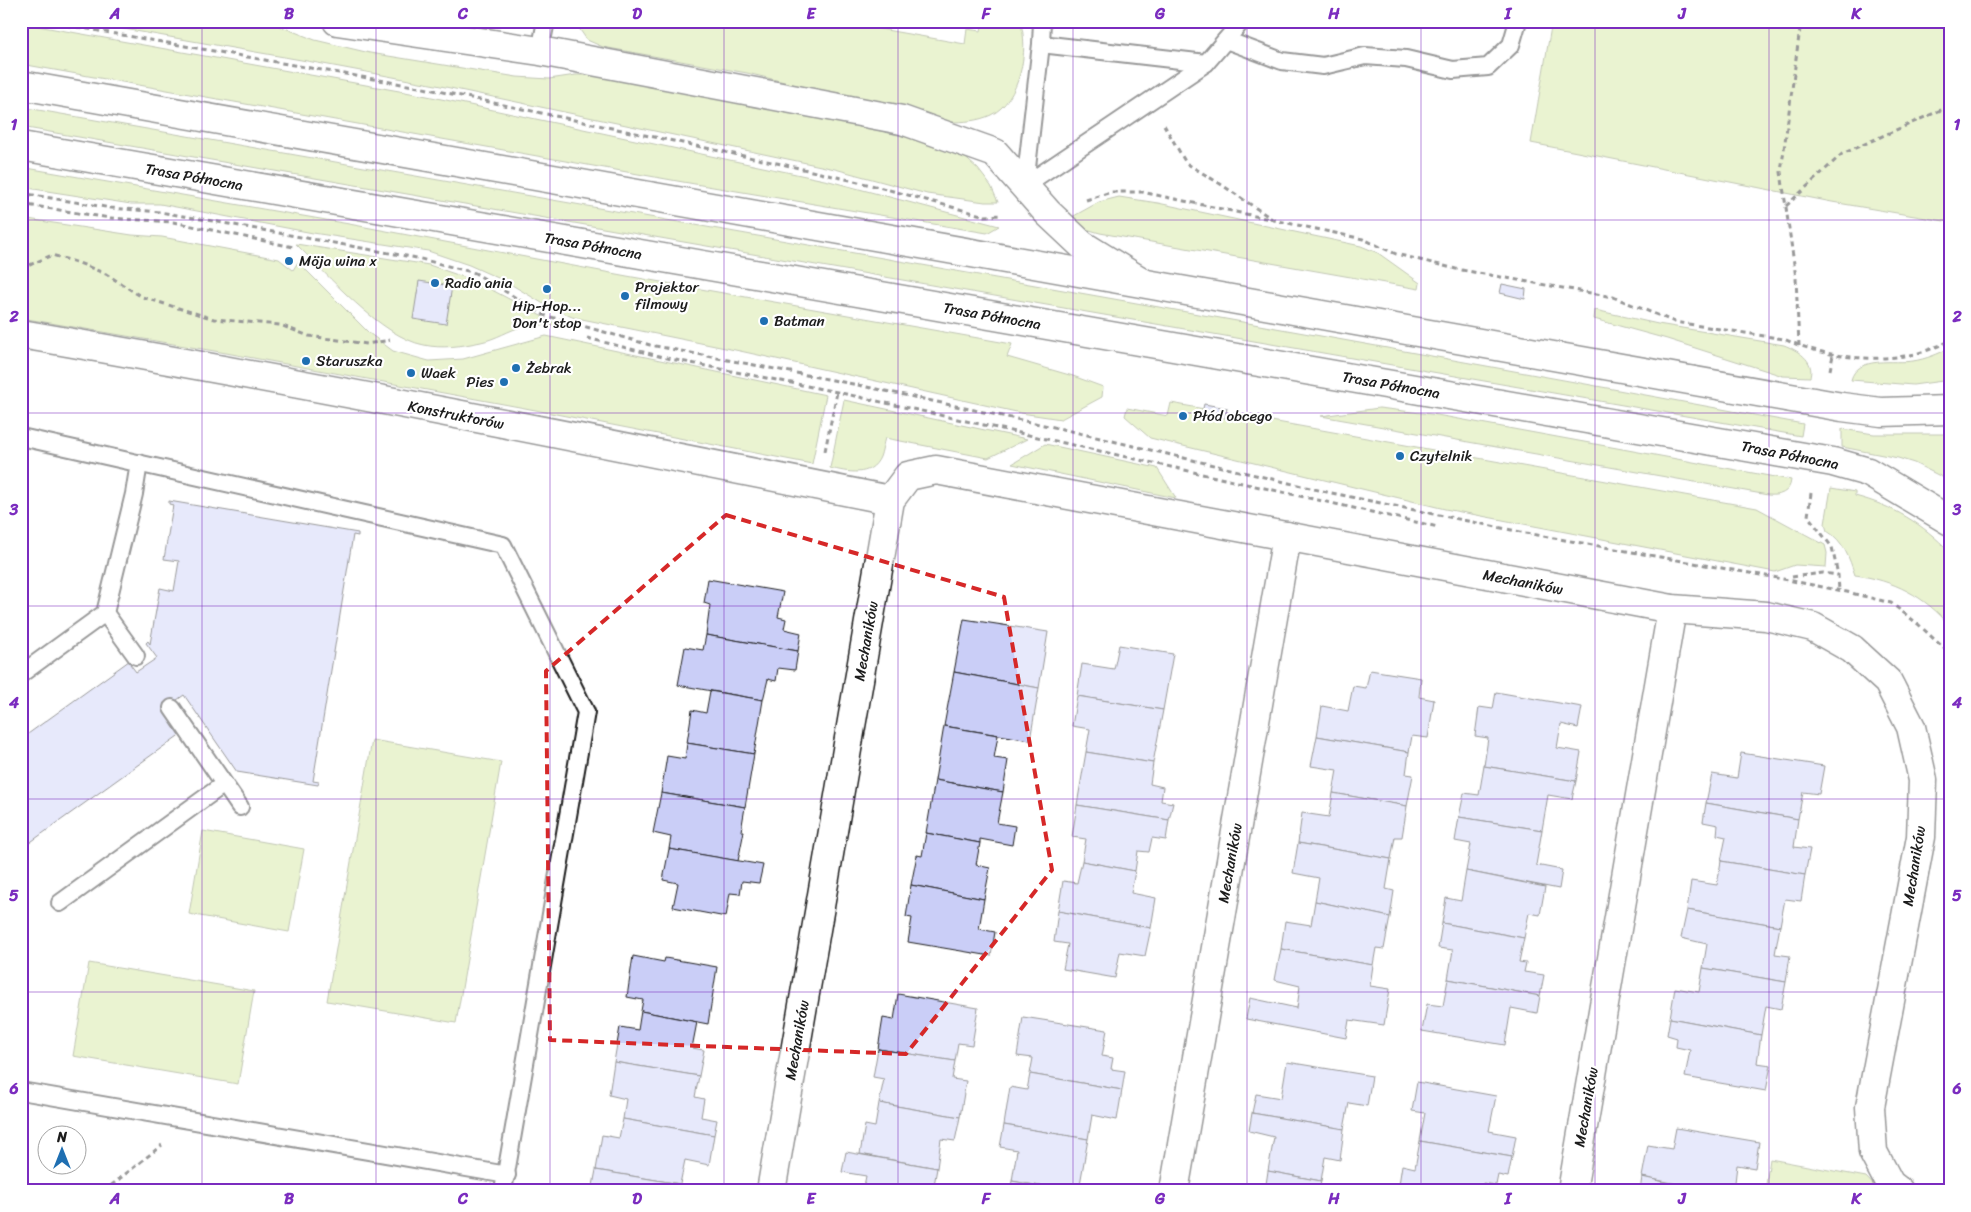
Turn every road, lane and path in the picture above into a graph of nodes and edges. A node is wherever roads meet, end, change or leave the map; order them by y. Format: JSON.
{"nodes":[{"id":1,"x":42,"y":21,"type":"edge"},
{"id":2,"x":337,"y":21,"type":"edge"},
{"id":3,"x":546,"y":21,"type":"edge"},
{"id":4,"x":1042,"y":21,"type":"edge"},
{"id":5,"x":1242,"y":21,"type":"edge"},
{"id":6,"x":1518,"y":21,"type":"edge"},
{"id":7,"x":1801,"y":21,"type":"edge"},
{"id":8,"x":1226,"y":40,"type":"junction"},
{"id":9,"x":1041,"y":44,"type":"junction"},
{"id":10,"x":540,"y":51,"type":"junction"},
{"id":11,"x":1206,"y":63,"type":"junction"},
{"id":12,"x":21,"y":85,"type":"edge"},
{"id":13,"x":1149,"y":101,"type":"junction"},
{"id":14,"x":1950,"y":106,"type":"edge"},
{"id":15,"x":21,"y":146,"type":"edge"},
{"id":16,"x":1025,"y":185,"type":"junction"},
{"id":17,"x":21,"y":193,"type":"edge"},
{"id":18,"x":21,"y":204,"type":"edge"},
{"id":19,"x":1786,"y":206,"type":"junction"},
{"id":20,"x":1048,"y":213,"type":"junction"},
{"id":21,"x":1273,"y":220,"type":"junction"},
{"id":22,"x":294,"y":248,"type":"dead end"},
{"id":23,"x":21,"y":269,"type":"edge"},
{"id":24,"x":1142,"y":282,"type":"junction"},
{"id":25,"x":21,"y":334,"type":"edge"},
{"id":26,"x":587,"y":338,"type":"dead end"},
{"id":27,"x":390,"y":340,"type":"dead end"},
{"id":28,"x":1950,"y":341,"type":"edge"},
{"id":29,"x":1799,"y":346,"type":"junction"},
{"id":30,"x":1833,"y":355,"type":"junction"},
{"id":31,"x":1829,"y":378,"type":"dead end"},
{"id":32,"x":1950,"y":410,"type":"edge"},
{"id":33,"x":21,"y":437,"type":"edge"},
{"id":34,"x":139,"y":463,"type":"junction"},
{"id":35,"x":1812,"y":486,"type":"dead end"},
{"id":36,"x":890,"y":500,"type":"junction"},
{"id":37,"x":1950,"y":521,"type":"edge"},
{"id":38,"x":1442,"y":528,"type":"dead end"},
{"id":39,"x":1286,"y":536,"type":"junction"},
{"id":40,"x":1838,"y":575,"type":"junction"},
{"id":41,"x":1792,"y":577,"type":"dead end"},
{"id":42,"x":1839,"y":591,"type":"junction"},
{"id":43,"x":1672,"y":609,"type":"junction"},
{"id":44,"x":105,"y":613,"type":"junction"},
{"id":45,"x":1950,"y":654,"type":"edge"},
{"id":46,"x":136,"y":656,"type":"dead end"},
{"id":47,"x":21,"y":674,"type":"edge"},
{"id":48,"x":172,"y":708,"type":"dead end"},
{"id":49,"x":224,"y":784,"type":"junction"},
{"id":50,"x":240,"y":808,"type":"dead end"},
{"id":51,"x":60,"y":903,"type":"dead end"},
{"id":52,"x":21,"y":1090,"type":"edge"},
{"id":53,"x":194,"y":1120,"type":"junction"},
{"id":54,"x":507,"y":1175,"type":"junction"},
{"id":55,"x":104,"y":1191,"type":"edge"},
{"id":56,"x":503,"y":1191,"type":"edge"},
{"id":57,"x":770,"y":1191,"type":"edge"},
{"id":58,"x":1174,"y":1191,"type":"edge"},
{"id":59,"x":1572,"y":1191,"type":"edge"},
{"id":60,"x":1899,"y":1191,"type":"edge"}],
"edges":[{"from":1,"to":20,"type":"path"},
{"from":2,"to":10,"type":"street"},
{"from":3,"to":10,"type":"lane"},
{"from":4,"to":9,"type":"lane"},
{"from":5,"to":8,"type":"lane"},
{"from":6,"to":8,"type":"lane"},
{"from":7,"to":19,"type":"path"},
{"from":8,"to":11,"type":"lane"},
{"from":9,"to":11,"type":"lane"},
{"from":9,"to":16,"type":"lane"},
{"from":10,"to":16,"type":"street"},
{"from":11,"to":13,"type":"lane"},
{"from":12,"to":24,"type":"street"},
{"from":13,"to":16,"type":"lane"},
{"from":13,"to":21,"type":"path"},
{"from":14,"to":19,"type":"path"},
{"from":15,"to":37,"type":"street","name":"Trasa Północna"},
{"from":16,"to":20,"type":"street"},
{"from":17,"to":42,"type":"path"},
{"from":18,"to":22,"type":"path"},
{"from":19,"to":29,"type":"path"},
{"from":20,"to":21,"type":"path"},
{"from":20,"to":24,"type":"street"},
{"from":21,"to":29,"type":"path"},
{"from":23,"to":27,"type":"path"},
{"from":24,"to":32,"type":"street"},
{"from":25,"to":36,"type":"street","name":"Konstruktorów"},
{"from":26,"to":38,"type":"path"},
{"from":28,"to":30,"type":"path"},
{"from":29,"to":30,"type":"path"},
{"from":30,"to":31,"type":"path"},
{"from":33,"to":34,"type":"lane"},
{"from":34,"to":44,"type":"lane"},
{"from":34,"to":54,"type":"lane"},
{"from":35,"to":40,"type":"path"},
{"from":36,"to":39,"type":"street","name":"Mechaników"},
{"from":36,"to":57,"type":"street","name":"Mechaników"},
{"from":39,"to":43,"type":"street","name":"Mechaników"},
{"from":39,"to":58,"type":"street","name":"Mechaników"},
{"from":40,"to":41,"type":"path"},
{"from":40,"to":42,"type":"path"},
{"from":42,"to":45,"type":"path"},
{"from":43,"to":59,"type":"street","name":"Mechaników"},
{"from":43,"to":60,"type":"street","name":"Mechaników"},
{"from":44,"to":46,"type":"lane"},
{"from":44,"to":47,"type":"lane"},
{"from":48,"to":49,"type":"lane"},
{"from":49,"to":50,"type":"lane"},
{"from":49,"to":51,"type":"lane"},
{"from":52,"to":53,"type":"lane"},
{"from":53,"to":54,"type":"lane"},
{"from":53,"to":55,"type":"path"},
{"from":54,"to":56,"type":"lane"}]}
